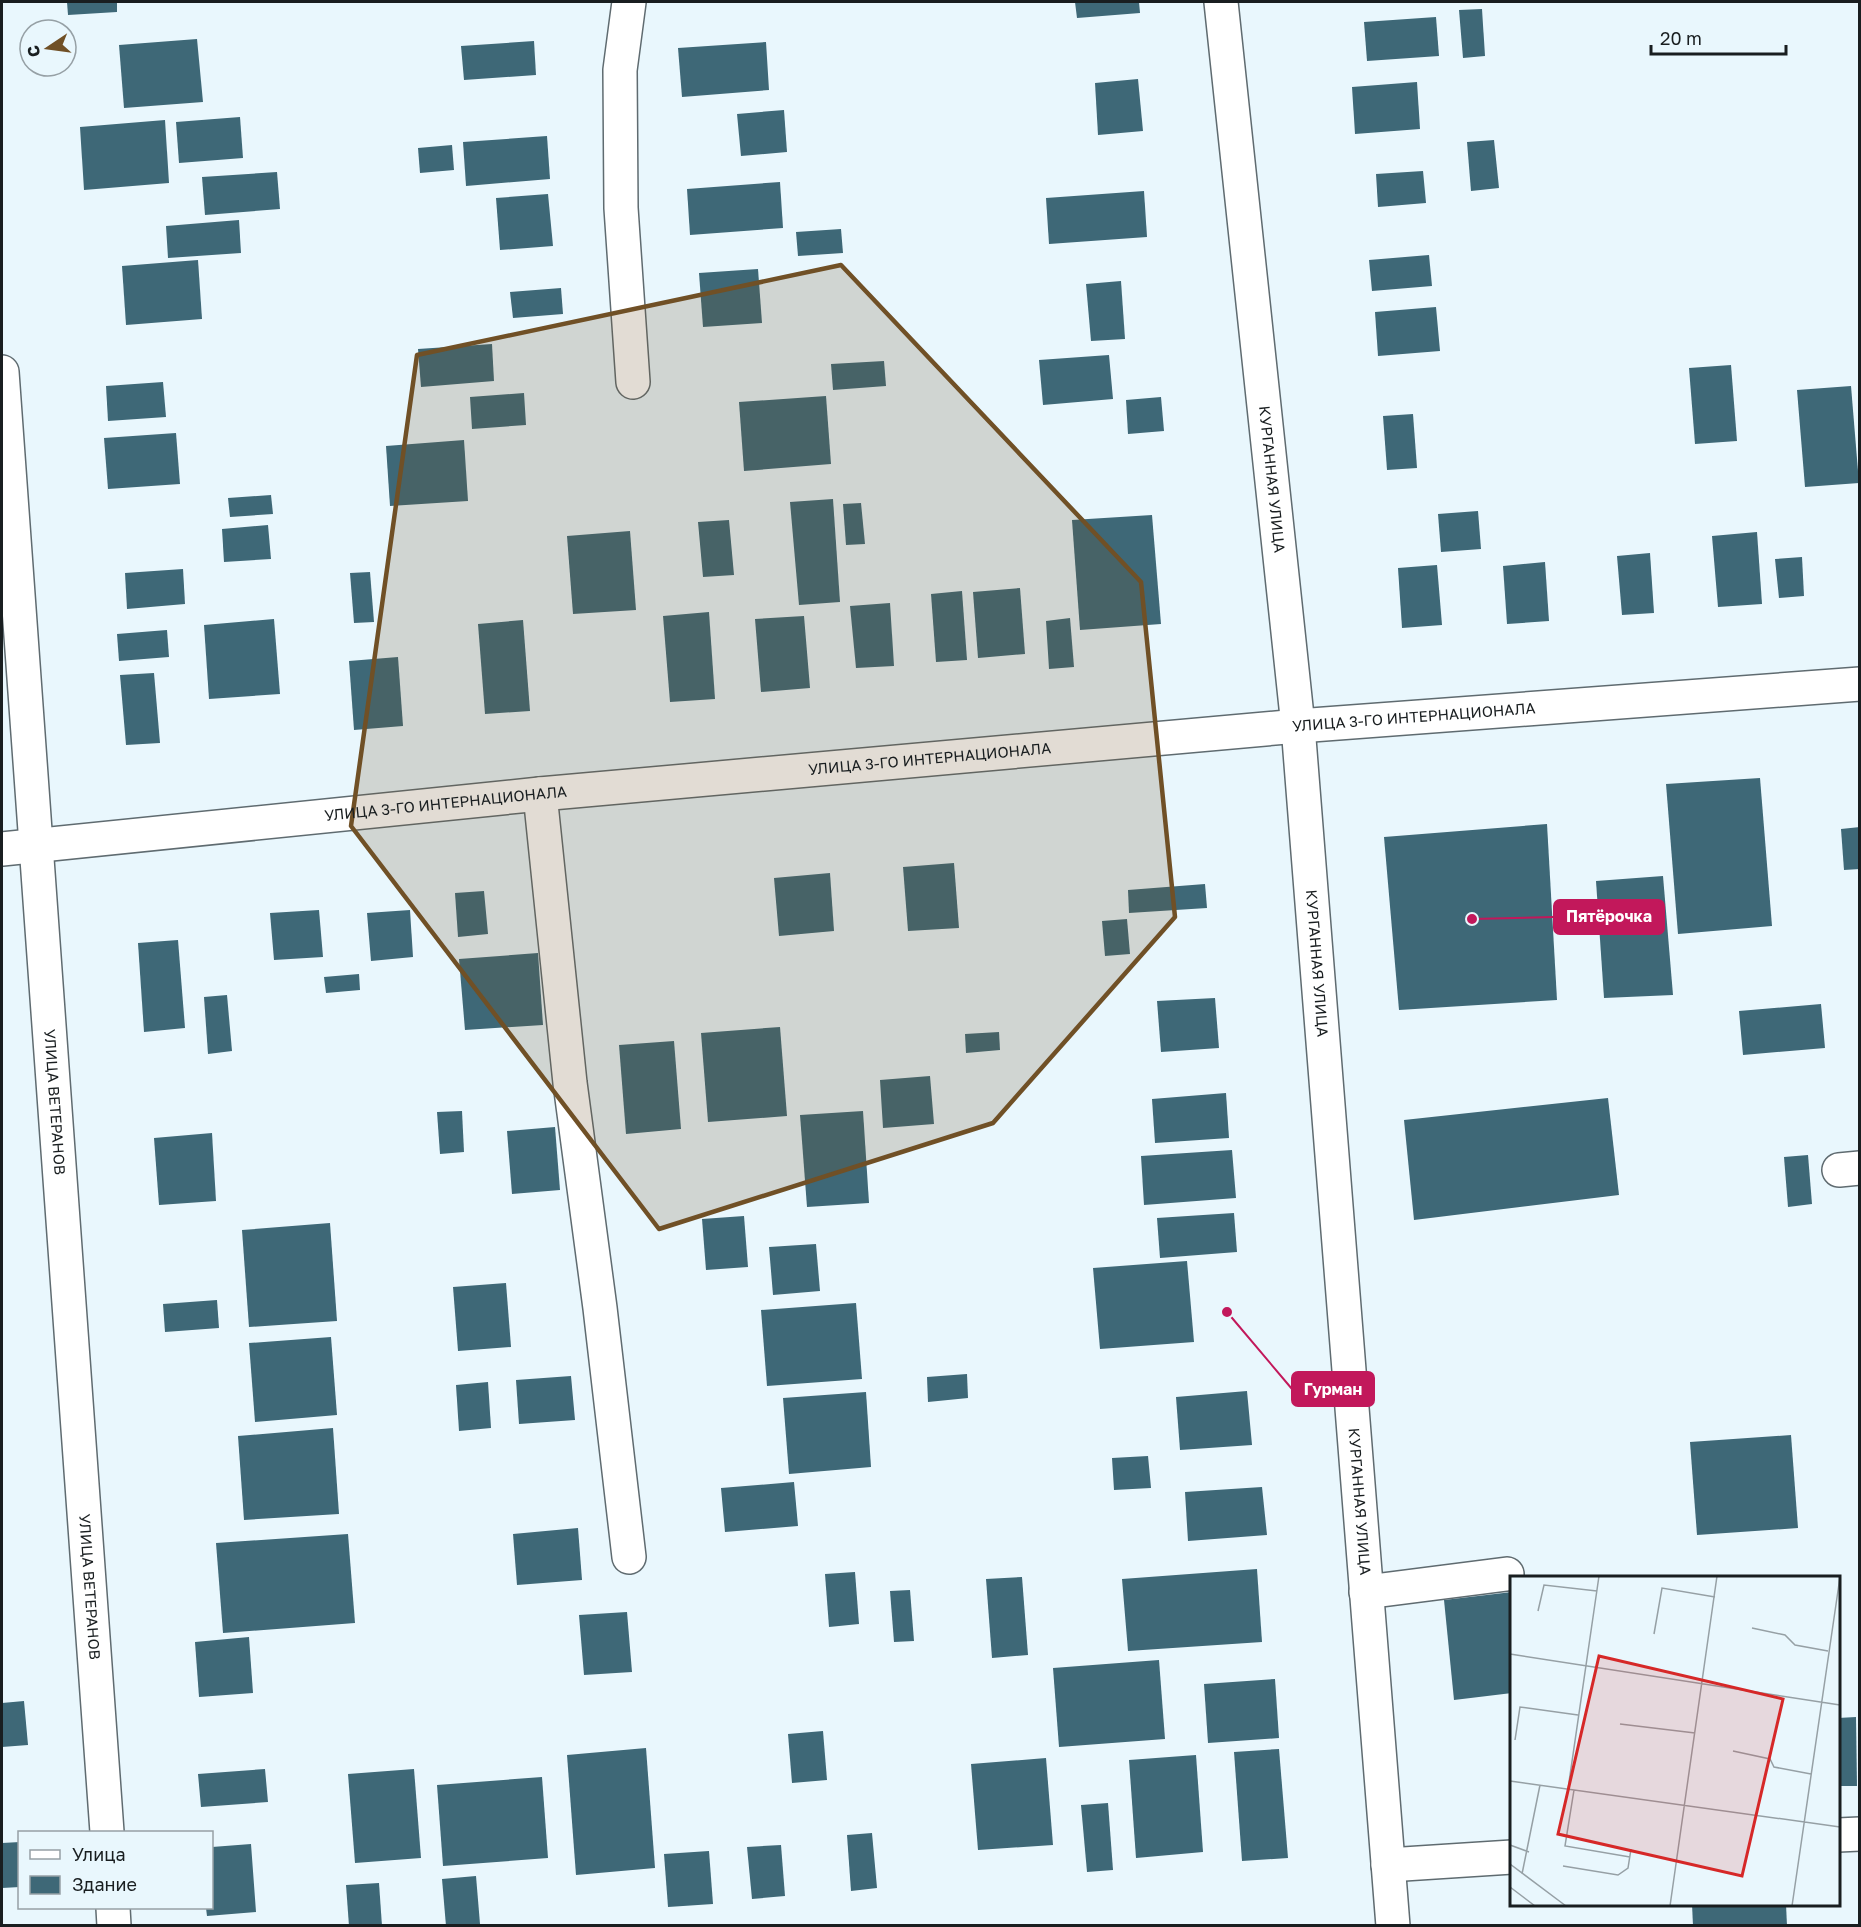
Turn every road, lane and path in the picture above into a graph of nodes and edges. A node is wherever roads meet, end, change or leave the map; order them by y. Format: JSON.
{"nodes":[{"id":1,"x":629,"y":2,"type":"edge"},
{"id":2,"x":1221,"y":2,"type":"edge"},
{"id":3,"x":2,"y":372,"type":"edge"},
{"id":4,"x":633,"y":382,"type":"dead end"},
{"id":5,"x":1860,"y":684,"type":"edge"},
{"id":6,"x":1298,"y":726,"type":"junction"},
{"id":7,"x":540,"y":794,"type":"junction"},
{"id":8,"x":36,"y":846,"type":"junction"},
{"id":9,"x":2,"y":849,"type":"edge"},
{"id":10,"x":629,"y":1557,"type":"dead end"},
{"id":11,"x":1507,"y":1574,"type":"dead end"},
{"id":12,"x":1366,"y":1592,"type":"junction"},
{"id":13,"x":107,"y":1831,"type":"edge"},
{"id":14,"x":1860,"y":1834,"type":"edge"},
{"id":15,"x":1840,"y":1835,"type":"edge"},
{"id":16,"x":1510,"y":1857,"type":"edge"},
{"id":17,"x":1388,"y":1865,"type":"junction"},
{"id":18,"x":113,"y":1909,"type":"edge"},
{"id":19,"x":114,"y":1926,"type":"edge"},
{"id":20,"x":1393,"y":1926,"type":"edge"}],
"edges":[{"from":1,"to":4,"type":"street"},
{"from":2,"to":6,"type":"street","name":"КУРГАННАЯ УЛИЦА"},
{"from":3,"to":8,"type":"street","name":"УЛИЦА ВЕТЕРАНОВ"},
{"from":5,"to":6,"type":"street","name":"УЛИЦА 3-ГО ИНТЕРНАЦИОНАЛА"},
{"from":6,"to":7,"type":"street","name":"УЛИЦА 3-ГО ИНТЕРНАЦИОНАЛА"},
{"from":6,"to":12,"type":"street","name":"КУРГАННАЯ УЛИЦА"},
{"from":7,"to":8,"type":"street","name":"УЛИЦА 3-ГО ИНТЕРНАЦИОНАЛА"},
{"from":7,"to":10,"type":"street"},
{"from":8,"to":9,"type":"street","name":"УЛИЦА 3-ГО ИНТЕРНАЦИОНАЛА"},
{"from":8,"to":13,"type":"street","name":"УЛИЦА ВЕТЕРАНОВ"},
{"from":11,"to":12,"type":"street"},
{"from":12,"to":17,"type":"street","name":"КУРГАННАЯ УЛИЦА"},
{"from":14,"to":15,"type":"street"},
{"from":16,"to":17,"type":"street"},
{"from":17,"to":20,"type":"street","name":"КУРГАННАЯ УЛИЦА"},
{"from":18,"to":19,"type":"street"}]}
